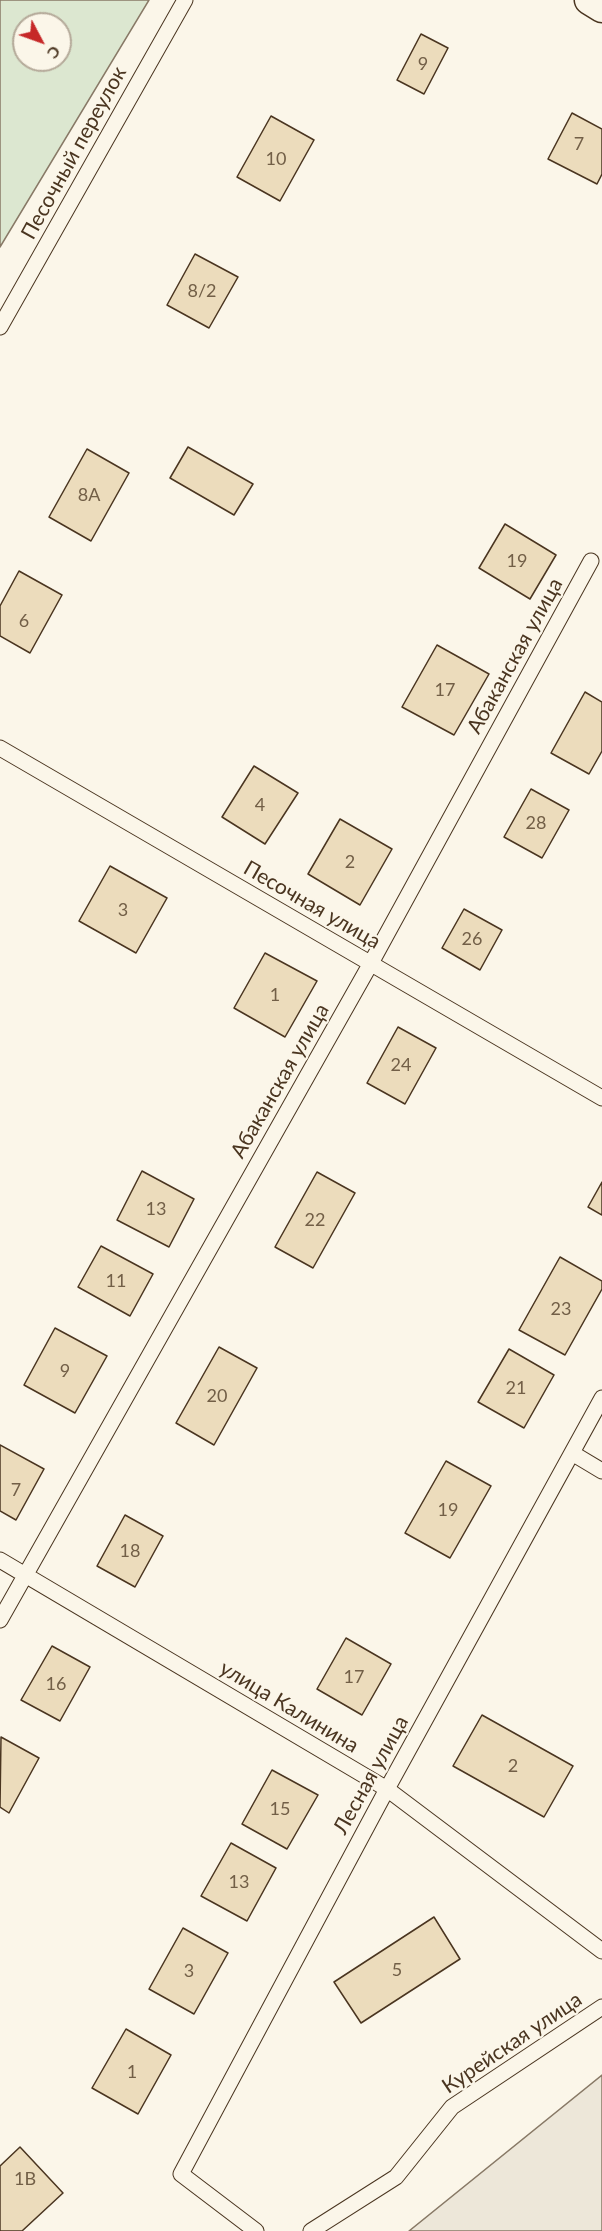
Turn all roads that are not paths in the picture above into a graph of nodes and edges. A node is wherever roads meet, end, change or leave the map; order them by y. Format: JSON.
{"nodes":[{"id":1,"x":184,"y":0,"type":"edge"},
{"id":2,"x":588,"y":0,"type":"edge"},
{"id":3,"x":602,"y":8,"type":"edge"},
{"id":4,"x":0,"y":327,"type":"edge"},
{"id":5,"x":591,"y":561,"type":"dead end"},
{"id":6,"x":0,"y":748,"type":"edge"},
{"id":7,"x":371,"y":963,"type":"junction"},
{"id":8,"x":602,"y":1098,"type":"edge"},
{"id":9,"x":602,"y":1398,"type":"edge"},
{"id":10,"x":572,"y":1453,"type":"junction"},
{"id":11,"x":602,"y":1471,"type":"edge"},
{"id":12,"x":0,"y":1560,"type":"edge"},
{"id":13,"x":25,"y":1573,"type":"junction"},
{"id":14,"x":0,"y":1620,"type":"edge"},
{"id":15,"x":387,"y":1789,"type":"junction"},
{"id":16,"x":602,"y":1951,"type":"edge"},
{"id":17,"x":602,"y":2007,"type":"edge"},
{"id":18,"x":256,"y":2231,"type":"edge"},
{"id":19,"x":311,"y":2231,"type":"edge"}],
"edges":[{"from":1,"to":4,"type":"lane","name":"Песочный переулок"},
{"from":2,"to":3,"type":"street"},
{"from":5,"to":7,"type":"lane","name":"Абаканская улица"},
{"from":6,"to":7,"type":"lane","name":"Песочная улица"},
{"from":7,"to":8,"type":"lane","name":"Песочная улица"},
{"from":7,"to":13,"type":"lane","name":"Абаканская улица"},
{"from":9,"to":10,"type":"lane","name":"Лесная улица"},
{"from":10,"to":11,"type":"lane"},
{"from":10,"to":15,"type":"lane","name":"Лесная улица"},
{"from":12,"to":13,"type":"lane","name":"улица Калинина"},
{"from":13,"to":14,"type":"lane","name":"Абаканская улица"},
{"from":13,"to":15,"type":"lane","name":"улица Калинина"},
{"from":15,"to":16,"type":"lane","name":"улица Калинина"},
{"from":15,"to":18,"type":"lane","name":"Лесная улица"},
{"from":17,"to":19,"type":"lane","name":"Курейская улица"}]}
